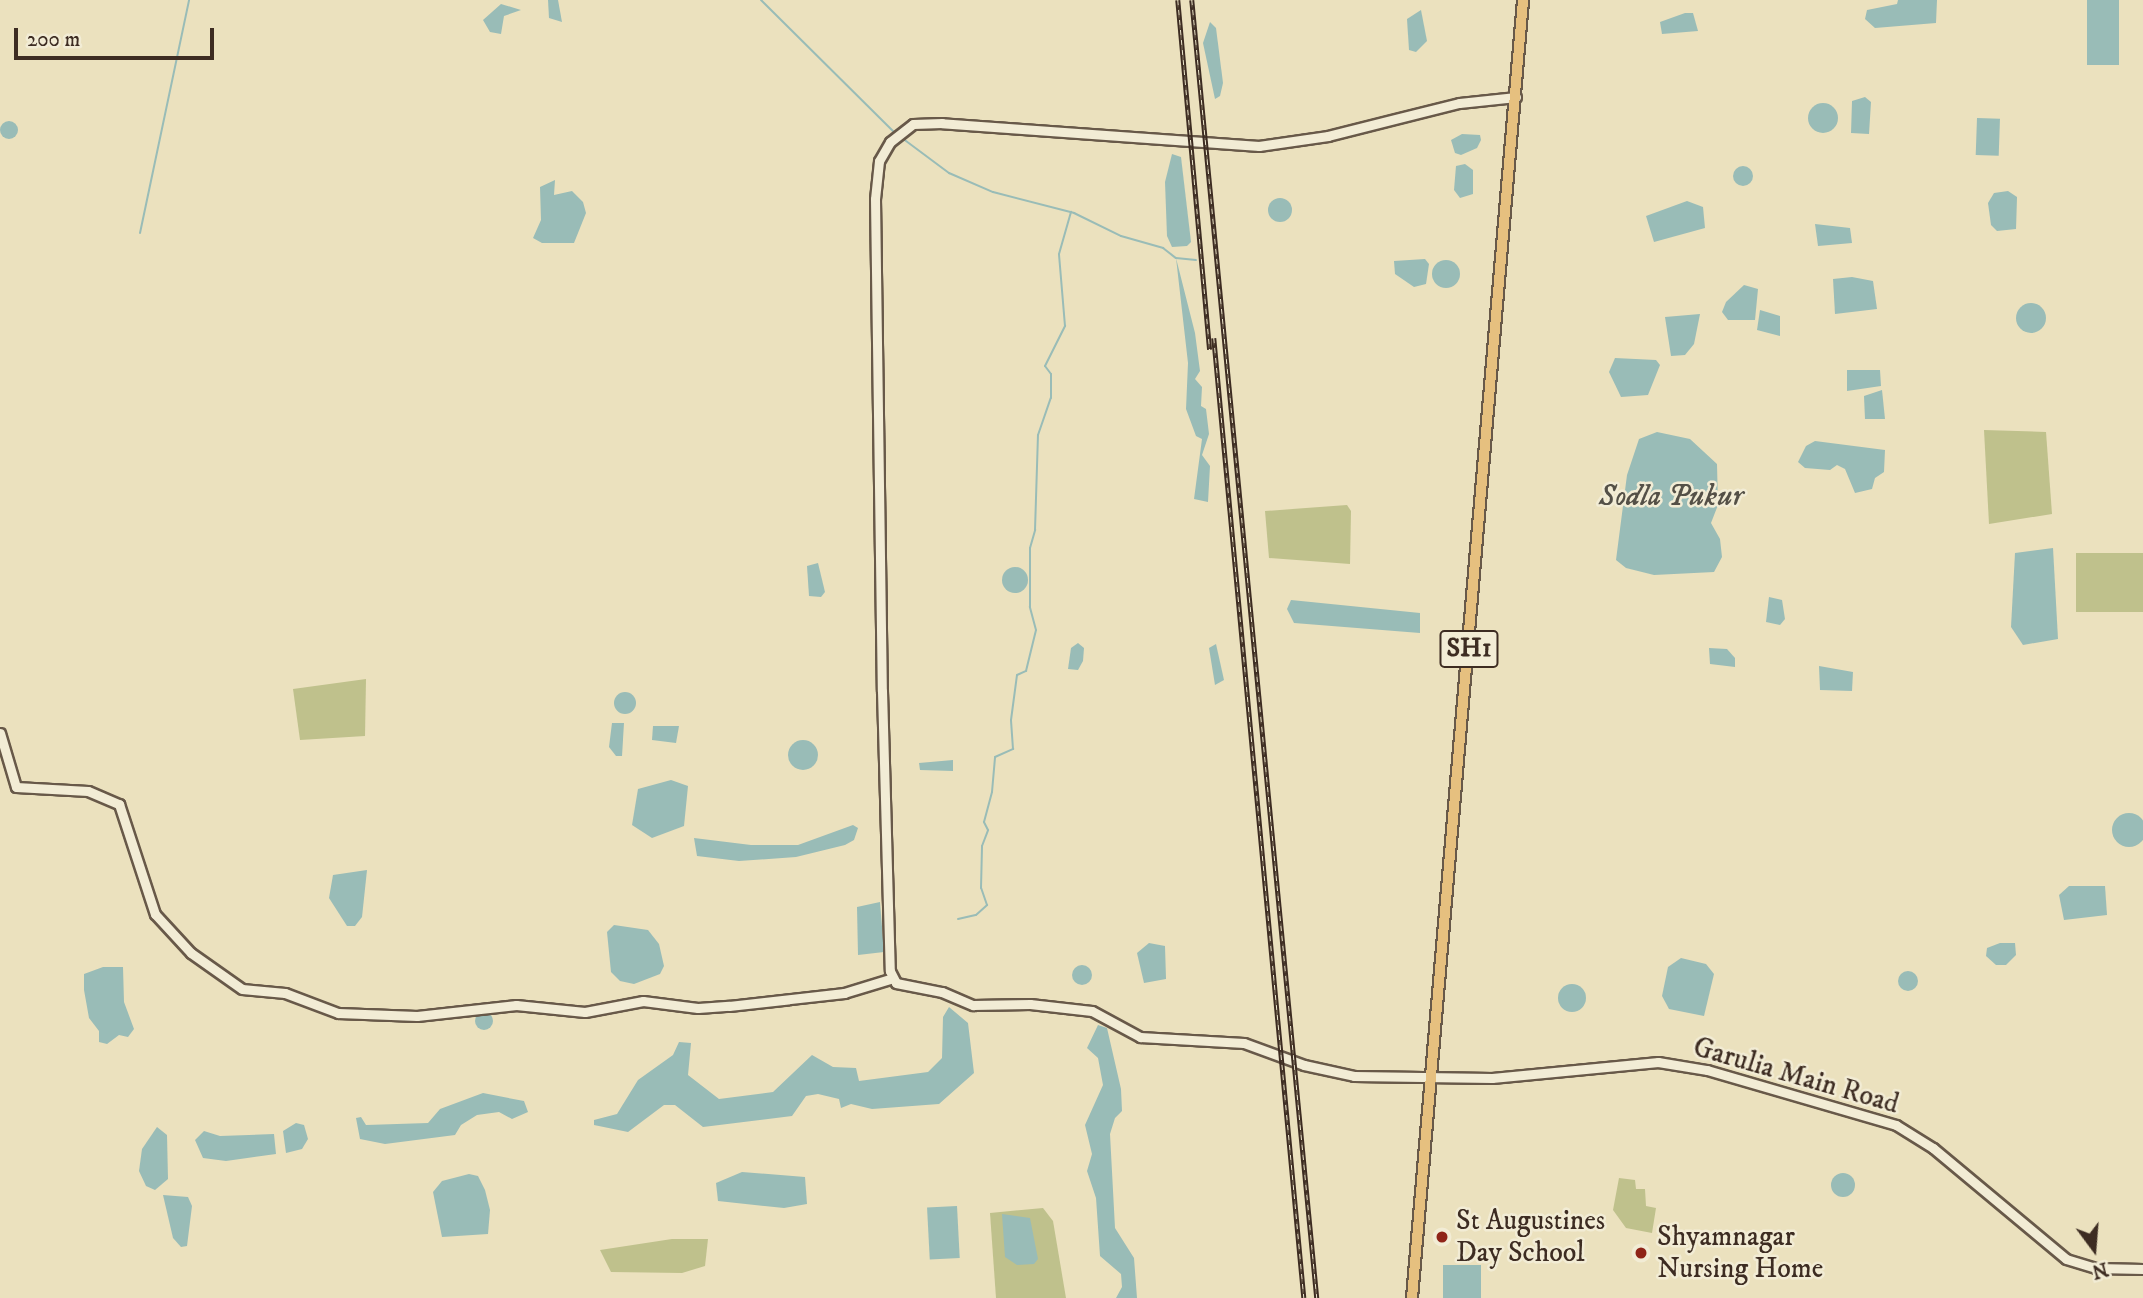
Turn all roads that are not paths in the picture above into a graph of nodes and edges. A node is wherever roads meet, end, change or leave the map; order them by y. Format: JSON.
{"nodes":[{"id":1,"x":1523,"y":0,"type":"edge"},
{"id":2,"x":1516,"y":97,"type":"junction"},
{"id":3,"x":0,"y":733,"type":"edge"},
{"id":4,"x":893,"y":978,"type":"junction"},
{"id":5,"x":1434,"y":1079,"type":"junction"},
{"id":6,"x":2143,"y":1269,"type":"edge"},
{"id":7,"x":1412,"y":1298,"type":"edge"}],
"edges":[{"from":1,"to":2,"type":"main road","number":"SH1"},
{"from":2,"to":4,"type":"street"},
{"from":2,"to":5,"type":"main road","number":"SH1"},
{"from":3,"to":4,"type":"street"},
{"from":4,"to":5,"type":"street","name":"Garulia Main Road"},
{"from":5,"to":6,"type":"street","name":"Garulia Main Road"},
{"from":5,"to":7,"type":"main road","number":"SH1"}]}
